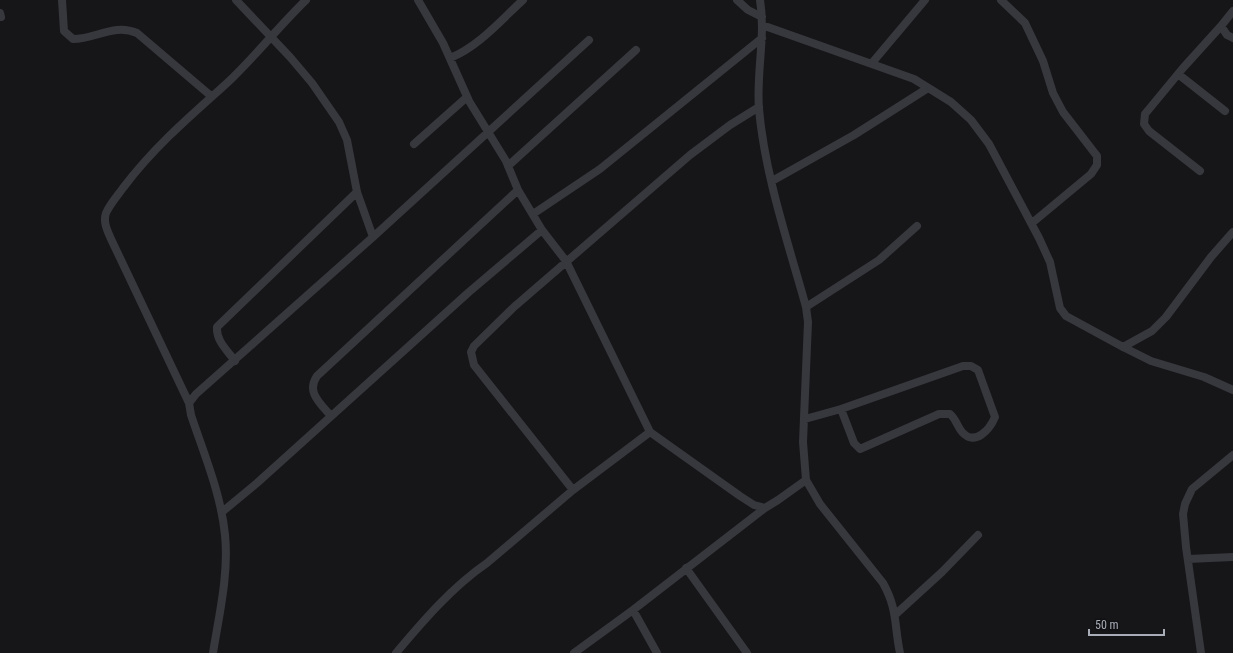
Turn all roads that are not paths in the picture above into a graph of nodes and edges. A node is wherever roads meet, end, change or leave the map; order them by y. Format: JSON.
{"nodes":[{"id":1,"x":62,"y":0,"type":"edge"},
{"id":2,"x":236,"y":0,"type":"edge"},
{"id":3,"x":306,"y":0,"type":"edge"},
{"id":4,"x":418,"y":0,"type":"edge"},
{"id":5,"x":523,"y":0,"type":"edge"},
{"id":6,"x":737,"y":0,"type":"edge"},
{"id":7,"x":760,"y":0,"type":"edge"},
{"id":8,"x":925,"y":0,"type":"edge"},
{"id":9,"x":1001,"y":0,"type":"edge"},
{"id":10,"x":1233,"y":11,"type":"edge"},
{"id":11,"x":762,"y":21,"type":"junction"},
{"id":12,"x":1221,"y":26,"type":"junction"},
{"id":13,"x":271,"y":36,"type":"junction"},
{"id":14,"x":762,"y":38,"type":"junction"},
{"id":15,"x":1233,"y":38,"type":"edge"},
{"id":16,"x":589,"y":40,"type":"dead end"},
{"id":17,"x":636,"y":50,"type":"dead end"},
{"id":18,"x":450,"y":58,"type":"junction"},
{"id":19,"x":872,"y":63,"type":"junction"},
{"id":20,"x":1178,"y":74,"type":"junction"},
{"id":21,"x":928,"y":88,"type":"junction"},
{"id":22,"x":211,"y":96,"type":"junction"},
{"id":23,"x":467,"y":97,"type":"junction"},
{"id":24,"x":759,"y":107,"type":"junction"},
{"id":25,"x":1225,"y":111,"type":"dead end"},
{"id":26,"x":488,"y":132,"type":"junction"},
{"id":27,"x":414,"y":144,"type":"dead end"},
{"id":28,"x":508,"y":166,"type":"junction"},
{"id":29,"x":1200,"y":171,"type":"dead end"},
{"id":30,"x":772,"y":181,"type":"junction"},
{"id":31,"x":518,"y":190,"type":"junction"},
{"id":32,"x":357,"y":192,"type":"junction"},
{"id":33,"x":533,"y":214,"type":"junction"},
{"id":34,"x":1032,"y":223,"type":"junction"},
{"id":35,"x":917,"y":226,"type":"dead end"},
{"id":36,"x":542,"y":230,"type":"junction"},
{"id":37,"x":1233,"y":232,"type":"edge"},
{"id":38,"x":373,"y":237,"type":"junction"},
{"id":39,"x":566,"y":261,"type":"junction"},
{"id":40,"x":806,"y":307,"type":"junction"},
{"id":41,"x":1123,"y":347,"type":"junction"},
{"id":42,"x":235,"y":360,"type":"junction"},
{"id":43,"x":1233,"y":390,"type":"edge"},
{"id":44,"x":189,"y":403,"type":"junction"},
{"id":45,"x":841,"y":409,"type":"junction"},
{"id":46,"x":330,"y":415,"type":"junction"},
{"id":47,"x":804,"y":419,"type":"junction"},
{"id":48,"x":650,"y":432,"type":"junction"},
{"id":49,"x":1233,"y":455,"type":"edge"},
{"id":50,"x":806,"y":480,"type":"junction"},
{"id":51,"x":573,"y":490,"type":"junction"},
{"id":52,"x":765,"y":508,"type":"junction"},
{"id":53,"x":222,"y":512,"type":"junction"},
{"id":54,"x":978,"y":535,"type":"dead end"},
{"id":55,"x":1233,"y":557,"type":"edge"},
{"id":56,"x":1188,"y":558,"type":"junction"},
{"id":57,"x":686,"y":568,"type":"junction"},
{"id":58,"x":633,"y":610,"type":"junction"},
{"id":59,"x":896,"y":614,"type":"junction"},
{"id":60,"x":213,"y":653,"type":"edge"},
{"id":61,"x":396,"y":653,"type":"edge"},
{"id":62,"x":574,"y":653,"type":"edge"},
{"id":63,"x":657,"y":653,"type":"edge"},
{"id":64,"x":747,"y":653,"type":"edge"},
{"id":65,"x":900,"y":653,"type":"edge"},
{"id":66,"x":1201,"y":653,"type":"edge"}],
"edges":[{"from":1,"to":22,"type":"street"},
{"from":2,"to":13,"type":"street"},
{"from":3,"to":13,"type":"street"},
{"from":4,"to":18,"type":"street"},
{"from":5,"to":18,"type":"street"},
{"from":6,"to":11,"type":"street"},
{"from":7,"to":11,"type":"street"},
{"from":8,"to":19,"type":"street"},
{"from":9,"to":34,"type":"street"},
{"from":10,"to":12,"type":"street"},
{"from":11,"to":14,"type":"street"},
{"from":11,"to":19,"type":"street"},
{"from":12,"to":15,"type":"street"},
{"from":12,"to":20,"type":"street"},
{"from":13,"to":22,"type":"street"},
{"from":13,"to":32,"type":"street"},
{"from":14,"to":24,"type":"street"},
{"from":14,"to":33,"type":"street"},
{"from":16,"to":26,"type":"street"},
{"from":17,"to":28,"type":"street"},
{"from":18,"to":23,"type":"street"},
{"from":19,"to":21,"type":"street"},
{"from":20,"to":25,"type":"street"},
{"from":20,"to":29,"type":"street"},
{"from":21,"to":30,"type":"street"},
{"from":21,"to":34,"type":"street"},
{"from":22,"to":44,"type":"street"},
{"from":23,"to":26,"type":"street"},
{"from":23,"to":27,"type":"street"},
{"from":24,"to":30,"type":"street"},
{"from":24,"to":39,"type":"street"},
{"from":26,"to":28,"type":"street"},
{"from":26,"to":38,"type":"street"},
{"from":28,"to":31,"type":"street"},
{"from":30,"to":40,"type":"street"},
{"from":31,"to":33,"type":"street"},
{"from":31,"to":46,"type":"street"},
{"from":32,"to":38,"type":"street"},
{"from":32,"to":42,"type":"street"},
{"from":33,"to":36,"type":"street"},
{"from":34,"to":41,"type":"street"},
{"from":35,"to":40,"type":"street"},
{"from":36,"to":39,"type":"street"},
{"from":36,"to":46,"type":"street"},
{"from":37,"to":41,"type":"street"},
{"from":38,"to":42,"type":"street"},
{"from":39,"to":48,"type":"street"},
{"from":39,"to":51,"type":"street"},
{"from":40,"to":47,"type":"street"},
{"from":41,"to":43,"type":"street"},
{"from":42,"to":44,"type":"street"},
{"from":44,"to":53,"type":"street"},
{"from":45,"to":45,"type":"street"},
{"from":45,"to":47,"type":"street"},
{"from":46,"to":53,"type":"street"},
{"from":47,"to":50,"type":"street"},
{"from":48,"to":51,"type":"street"},
{"from":48,"to":52,"type":"street"},
{"from":49,"to":56,"type":"street"},
{"from":50,"to":52,"type":"street"},
{"from":50,"to":59,"type":"street"},
{"from":51,"to":61,"type":"street"},
{"from":52,"to":57,"type":"street"},
{"from":53,"to":60,"type":"street"},
{"from":54,"to":59,"type":"street"},
{"from":55,"to":56,"type":"street"},
{"from":56,"to":66,"type":"street"},
{"from":57,"to":58,"type":"street"},
{"from":57,"to":64,"type":"street"},
{"from":58,"to":62,"type":"street"},
{"from":58,"to":63,"type":"street"},
{"from":59,"to":65,"type":"street"}]}
